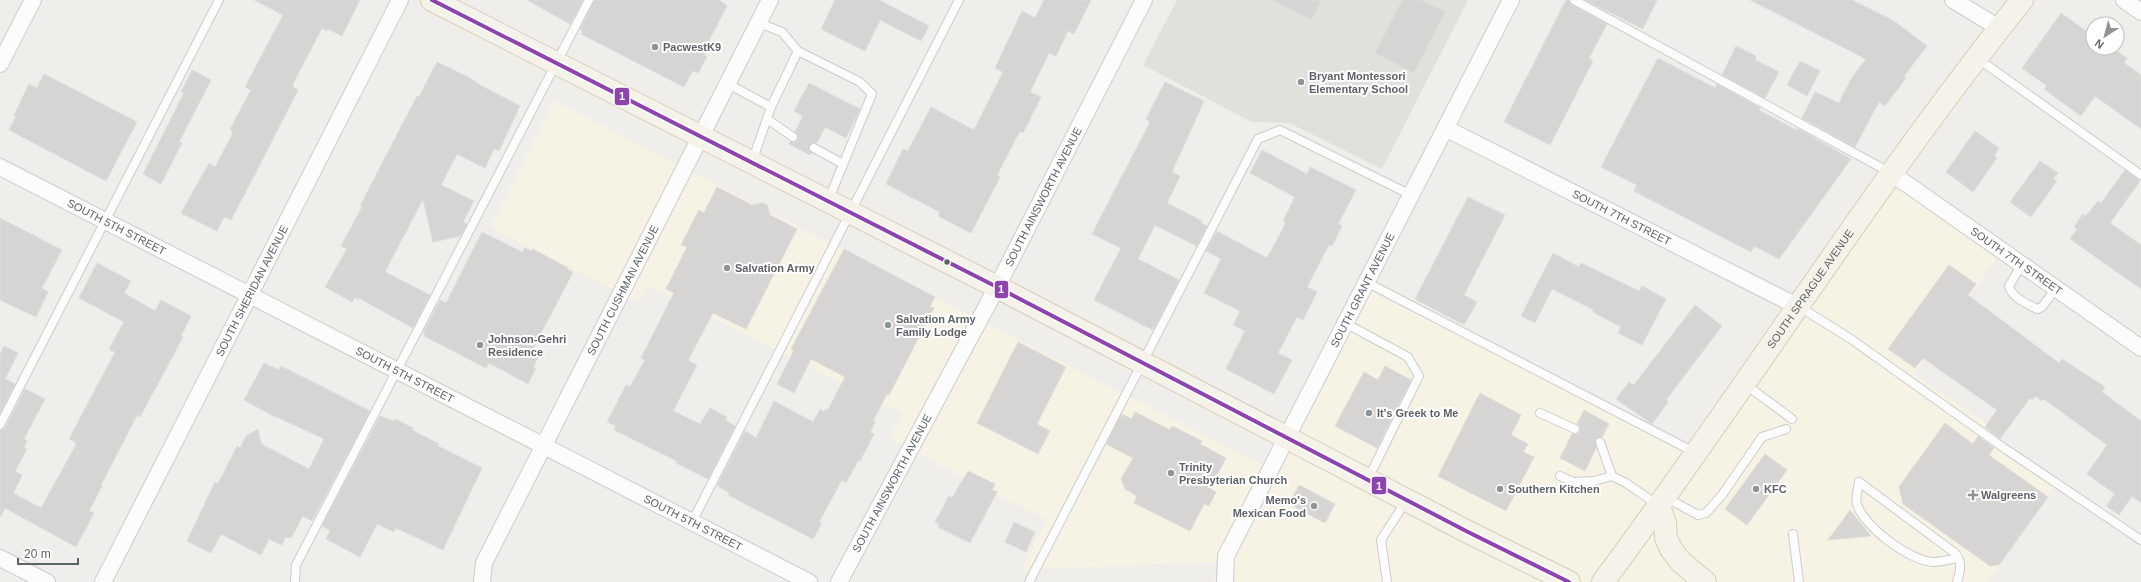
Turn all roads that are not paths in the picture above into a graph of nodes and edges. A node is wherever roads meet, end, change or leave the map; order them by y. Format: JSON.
{"nodes":[{"id":1,"x":33,"y":0,"type":"edge"},
{"id":2,"x":219,"y":0,"type":"edge"},
{"id":3,"x":400,"y":0,"type":"edge"},
{"id":4,"x":432,"y":0,"type":"edge"},
{"id":5,"x":588,"y":0,"type":"edge"},
{"id":6,"x":770,"y":0,"type":"edge"},
{"id":7,"x":959,"y":0,"type":"edge"},
{"id":8,"x":1144,"y":0,"type":"edge"},
{"id":9,"x":1511,"y":0,"type":"edge"},
{"id":10,"x":1574,"y":0,"type":"edge"},
{"id":11,"x":1953,"y":0,"type":"edge"},
{"id":12,"x":2022,"y":0,"type":"edge"},
{"id":13,"x":2124,"y":0,"type":"edge"},
{"id":14,"x":2141,"y":12,"type":"edge"},
{"id":15,"x":759,"y":22,"type":"junction"},
{"id":16,"x":1999,"y":28,"type":"junction"},
{"id":17,"x":798,"y":51,"type":"junction"},
{"id":18,"x":1976,"y":58,"type":"junction"},
{"id":19,"x":556,"y":63,"type":"junction"},
{"id":20,"x":0,"y":64,"type":"edge"},
{"id":21,"x":728,"y":84,"type":"junction"},
{"id":22,"x":772,"y":107,"type":"junction"},
{"id":23,"x":767,"y":119,"type":"junction"},
{"id":24,"x":1445,"y":128,"type":"junction"},
{"id":25,"x":701,"y":137,"type":"junction"},
{"id":26,"x":793,"y":137,"type":"dead end"},
{"id":27,"x":814,"y":148,"type":"dead end"},
{"id":28,"x":751,"y":163,"type":"junction"},
{"id":29,"x":843,"y":164,"type":"junction"},
{"id":30,"x":0,"y":167,"type":"edge"},
{"id":31,"x":1891,"y":173,"type":"junction"},
{"id":32,"x":2141,"y":175,"type":"edge"},
{"id":33,"x":1411,"y":195,"type":"junction"},
{"id":34,"x":828,"y":202,"type":"junction"},
{"id":35,"x":850,"y":213,"type":"junction"},
{"id":36,"x":105,"y":221,"type":"junction"},
{"id":37,"x":2022,"y":264,"type":"junction"},
{"id":38,"x":1366,"y":282,"type":"junction"},
{"id":39,"x":997,"y":287,"type":"junction"},
{"id":40,"x":2056,"y":288,"type":"junction"},
{"id":41,"x":249,"y":295,"type":"junction"},
{"id":42,"x":1797,"y":306,"type":"junction"},
{"id":43,"x":1345,"y":323,"type":"junction"},
{"id":44,"x":2141,"y":348,"type":"edge"},
{"id":45,"x":1143,"y":364,"type":"junction"},
{"id":46,"x":396,"y":371,"type":"junction"},
{"id":47,"x":1744,"y":384,"type":"junction"},
{"id":48,"x":1540,"y":413,"type":"dead end"},
{"id":49,"x":1792,"y":419,"type":"dead end"},
{"id":50,"x":0,"y":425,"type":"edge"},
{"id":51,"x":1575,"y":429,"type":"dead end"},
{"id":52,"x":1786,"y":429,"type":"dead end"},
{"id":53,"x":1286,"y":438,"type":"junction"},
{"id":54,"x":1600,"y":442,"type":"dead end"},
{"id":55,"x":543,"y":446,"type":"junction"},
{"id":56,"x":1697,"y":453,"type":"junction"},
{"id":57,"x":1560,"y":476,"type":"dead end"},
{"id":58,"x":1612,"y":476,"type":"junction"},
{"id":59,"x":1367,"y":480,"type":"junction"},
{"id":60,"x":1407,"y":500,"type":"junction"},
{"id":61,"x":1662,"y":501,"type":"junction"},
{"id":62,"x":692,"y":522,"type":"junction"},
{"id":63,"x":1793,"y":534,"type":"dead end"},
{"id":64,"x":2141,"y":540,"type":"edge"},
{"id":65,"x":0,"y":558,"type":"edge"},
{"id":66,"x":1958,"y":558,"type":"junction"},
{"id":67,"x":47,"y":582,"type":"edge"},
{"id":68,"x":103,"y":582,"type":"edge"},
{"id":69,"x":295,"y":582,"type":"edge"},
{"id":70,"x":482,"y":582,"type":"edge"},
{"id":71,"x":809,"y":582,"type":"edge"},
{"id":72,"x":838,"y":582,"type":"edge"},
{"id":73,"x":1029,"y":582,"type":"edge"},
{"id":74,"x":1225,"y":582,"type":"edge"},
{"id":75,"x":1387,"y":582,"type":"edge"},
{"id":76,"x":1569,"y":582,"type":"edge"},
{"id":77,"x":1603,"y":582,"type":"edge"},
{"id":78,"x":1705,"y":582,"type":"edge"},
{"id":79,"x":1799,"y":582,"type":"edge"},
{"id":80,"x":1957,"y":582,"type":"edge"}],
"edges":[{"from":1,"to":20,"type":"street"},
{"from":2,"to":36,"type":"lane"},
{"from":3,"to":41,"type":"street","name":"SOUTH SHERIDAN AVENUE"},
{"from":4,"to":19,"type":"main road"},
{"from":5,"to":19,"type":"lane"},
{"from":6,"to":15,"type":"street","name":"SOUTH CUSHMAN AVENUE"},
{"from":7,"to":35,"type":"lane"},
{"from":8,"to":39,"type":"street","name":"SOUTH AINSWORTH AVENUE"},
{"from":9,"to":24,"type":"street","name":"SOUTH GRANT AVENUE"},
{"from":10,"to":31,"type":"lane"},
{"from":11,"to":16,"type":"street"},
{"from":12,"to":16,"type":"main road","name":"SOUTH SPRAGUE AVENUE"},
{"from":13,"to":14,"type":"street"},
{"from":15,"to":17,"type":"lane"},
{"from":15,"to":21,"type":"street","name":"SOUTH CUSHMAN AVENUE"},
{"from":16,"to":18,"type":"main road","name":"SOUTH SPRAGUE AVENUE"},
{"from":17,"to":22,"type":"lane"},
{"from":17,"to":29,"type":"lane"},
{"from":18,"to":31,"type":"main road","name":"SOUTH SPRAGUE AVENUE"},
{"from":18,"to":32,"type":"lane"},
{"from":19,"to":25,"type":"main road"},
{"from":19,"to":46,"type":"lane"},
{"from":21,"to":22,"type":"lane"},
{"from":21,"to":25,"type":"street","name":"SOUTH CUSHMAN AVENUE"},
{"from":22,"to":23,"type":"lane"},
{"from":23,"to":26,"type":"lane"},
{"from":23,"to":28,"type":"lane"},
{"from":24,"to":33,"type":"street","name":"SOUTH GRANT AVENUE"},
{"from":24,"to":42,"type":"street","name":"SOUTH 7TH STREET"},
{"from":25,"to":28,"type":"main road"},
{"from":25,"to":55,"type":"street","name":"SOUTH CUSHMAN AVENUE"},
{"from":27,"to":29,"type":"lane"},
{"from":28,"to":34,"type":"main road"},
{"from":29,"to":34,"type":"lane"},
{"from":30,"to":36,"type":"street","name":"SOUTH 5TH STREET"},
{"from":31,"to":37,"type":"street","name":"SOUTH 7TH STREET"},
{"from":31,"to":42,"type":"main road","name":"SOUTH SPRAGUE AVENUE"},
{"from":33,"to":38,"type":"street","name":"SOUTH GRANT AVENUE"},
{"from":33,"to":45,"type":"lane"},
{"from":34,"to":35,"type":"main road"},
{"from":35,"to":39,"type":"main road"},
{"from":35,"to":62,"type":"lane"},
{"from":36,"to":41,"type":"street","name":"SOUTH 5TH STREET"},
{"from":36,"to":50,"type":"lane"},
{"from":37,"to":40,"type":"street","name":"SOUTH 7TH STREET"},
{"from":37,"to":40,"type":"lane"},
{"from":38,"to":43,"type":"street","name":"SOUTH GRANT AVENUE"},
{"from":38,"to":56,"type":"lane"},
{"from":39,"to":45,"type":"main road"},
{"from":39,"to":72,"type":"street","name":"SOUTH AINSWORTH AVENUE"},
{"from":40,"to":44,"type":"street","name":"SOUTH 7TH STREET"},
{"from":41,"to":46,"type":"street","name":"SOUTH 5TH STREET"},
{"from":41,"to":68,"type":"street","name":"SOUTH SHERIDAN AVENUE"},
{"from":42,"to":47,"type":"main road","name":"SOUTH SPRAGUE AVENUE"},
{"from":42,"to":64,"type":"lane"},
{"from":43,"to":53,"type":"street","name":"SOUTH GRANT AVENUE"},
{"from":43,"to":59,"type":"lane"},
{"from":45,"to":53,"type":"main road"},
{"from":45,"to":73,"type":"lane"},
{"from":46,"to":55,"type":"street","name":"SOUTH 5TH STREET"},
{"from":46,"to":69,"type":"lane"},
{"from":47,"to":49,"type":"lane"},
{"from":47,"to":56,"type":"main road","name":"SOUTH SPRAGUE AVENUE"},
{"from":48,"to":51,"type":"lane"},
{"from":52,"to":61,"type":"lane"},
{"from":53,"to":59,"type":"main road"},
{"from":53,"to":74,"type":"street","name":"SOUTH GRANT AVENUE"},
{"from":54,"to":58,"type":"lane"},
{"from":55,"to":62,"type":"street","name":"SOUTH 5TH STREET"},
{"from":55,"to":70,"type":"street","name":"SOUTH CUSHMAN AVENUE"},
{"from":56,"to":61,"type":"main road","name":"SOUTH SPRAGUE AVENUE"},
{"from":57,"to":58,"type":"lane"},
{"from":58,"to":61,"type":"lane"},
{"from":59,"to":60,"type":"main road"},
{"from":60,"to":75,"type":"lane"},
{"from":60,"to":76,"type":"main road"},
{"from":61,"to":77,"type":"main road","name":"SOUTH SPRAGUE AVENUE"},
{"from":61,"to":78,"type":"main road"},
{"from":62,"to":71,"type":"street","name":"SOUTH 5TH STREET"},
{"from":63,"to":79,"type":"lane"},
{"from":65,"to":67,"type":"street"},
{"from":66,"to":66,"type":"lane"},
{"from":66,"to":80,"type":"lane"}]}
